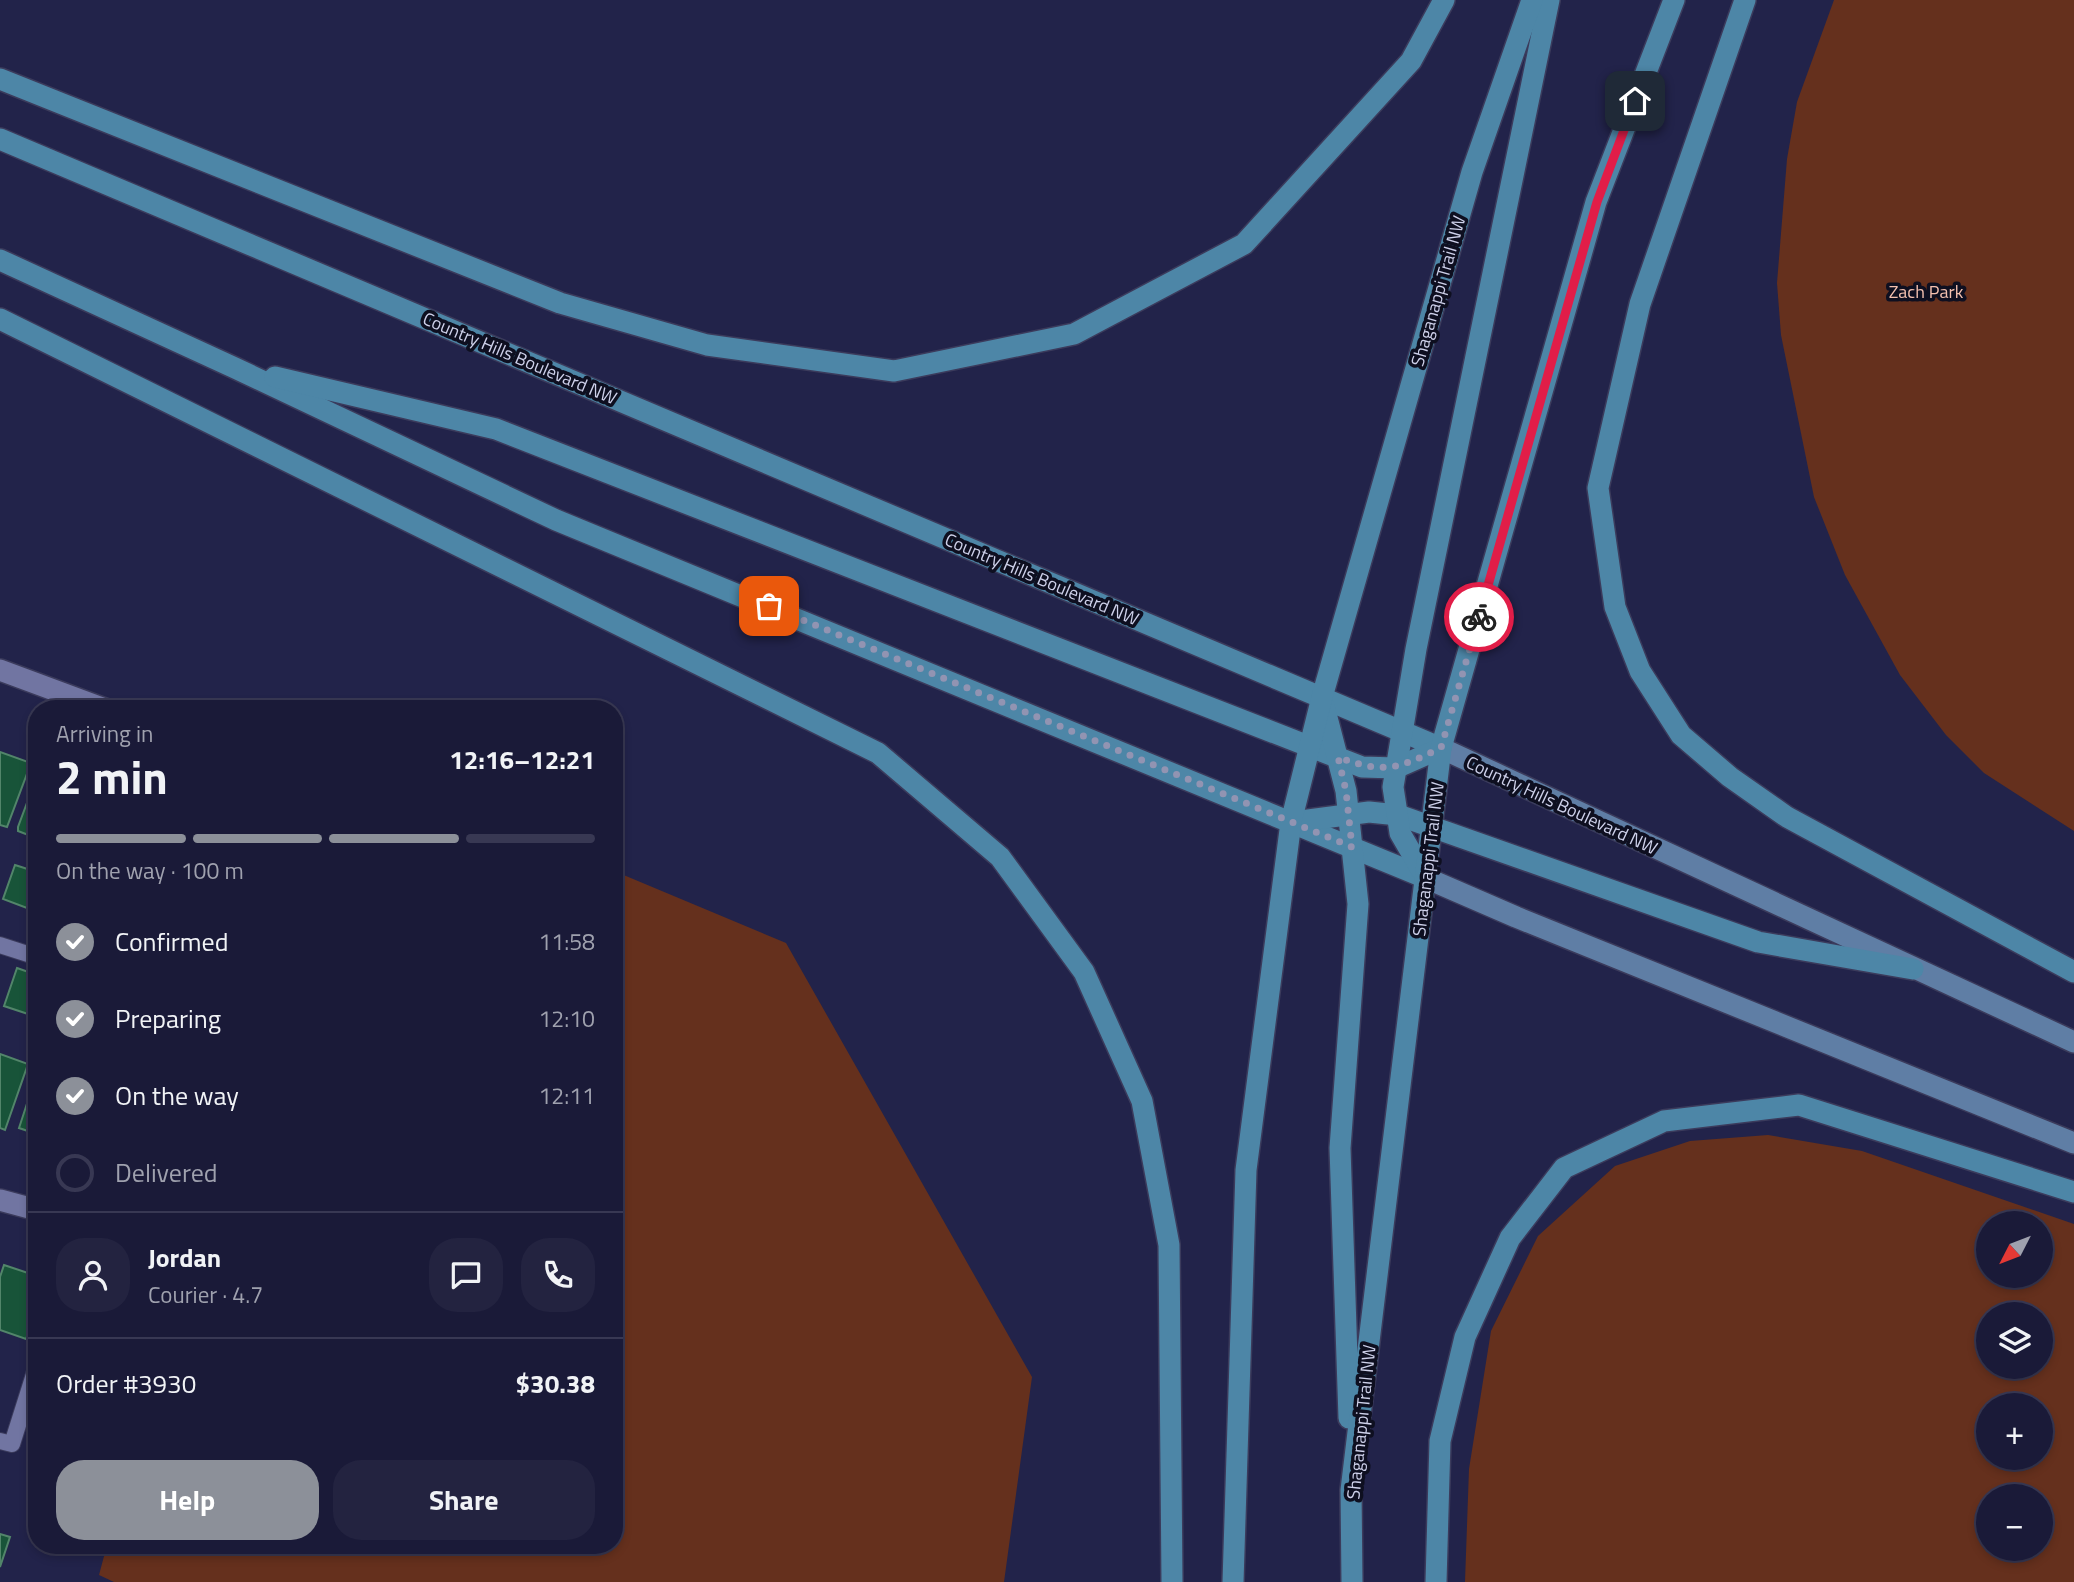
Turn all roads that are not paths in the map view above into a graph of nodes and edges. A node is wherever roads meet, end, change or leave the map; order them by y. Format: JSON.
{"nodes":[{"id":1,"x":1444,"y":0,"type":"edge"},
{"id":2,"x":1532,"y":0,"type":"edge"},
{"id":3,"x":1549,"y":0,"type":"edge"},
{"id":4,"x":1674,"y":0,"type":"edge"},
{"id":5,"x":1745,"y":0,"type":"edge"},
{"id":6,"x":0,"y":79,"type":"edge"},
{"id":7,"x":0,"y":139,"type":"edge"},
{"id":8,"x":0,"y":260,"type":"edge"},
{"id":9,"x":0,"y":319,"type":"edge"},
{"id":10,"x":236,"y":368,"type":"junction"},
{"id":11,"x":0,"y":670,"type":"edge"},
{"id":12,"x":1322,"y":696,"type":"junction"},
{"id":13,"x":81,"y":700,"type":"edge"},
{"id":14,"x":1401,"y":731,"type":"junction"},
{"id":15,"x":1310,"y":747,"type":"junction"},
{"id":16,"x":1441,"y":748,"type":"junction"},
{"id":17,"x":1338,"y":757,"type":"junction"},
{"id":18,"x":1396,"y":768,"type":"junction"},
{"id":19,"x":1349,"y":815,"type":"junction"},
{"id":20,"x":1398,"y":815,"type":"junction"},
{"id":21,"x":1291,"y":822,"type":"junction"},
{"id":22,"x":1432,"y":828,"type":"junction"},
{"id":23,"x":1352,"y":847,"type":"junction"},
{"id":24,"x":1426,"y":878,"type":"junction"},
{"id":25,"x":0,"y":945,"type":"edge"},
{"id":26,"x":28,"y":954,"type":"edge"},
{"id":27,"x":1913,"y":969,"type":"junction"},
{"id":28,"x":2074,"y":972,"type":"edge"},
{"id":29,"x":2074,"y":1042,"type":"edge"},
{"id":30,"x":2074,"y":1143,"type":"edge"},
{"id":31,"x":2074,"y":1192,"type":"edge"},
{"id":32,"x":0,"y":1200,"type":"edge"},
{"id":33,"x":28,"y":1208,"type":"edge"},
{"id":34,"x":28,"y":1393,"type":"edge"},
{"id":35,"x":0,"y":1441,"type":"edge"},
{"id":36,"x":1352,"y":1490,"type":"junction"},
{"id":37,"x":1172,"y":1582,"type":"edge"},
{"id":38,"x":1233,"y":1582,"type":"edge"},
{"id":39,"x":1352,"y":1582,"type":"edge"},
{"id":40,"x":1436,"y":1582,"type":"edge"}],
"edges":[{"from":1,"to":6,"type":"main road"},
{"from":2,"to":12,"type":"main road","name":"Shaganappi Trail NW"},
{"from":3,"to":14,"type":"main road"},
{"from":4,"to":16,"type":"main road","name":"Shaganappi Trail NW"},
{"from":5,"to":28,"type":"main road"},
{"from":7,"to":12,"type":"main road","name":"Country Hills Boulevard NW"},
{"from":8,"to":10,"type":"main road"},
{"from":9,"to":37,"type":"main road"},
{"from":10,"to":15,"type":"main road"},
{"from":10,"to":21,"type":"main road"},
{"from":11,"to":13,"type":"street"},
{"from":12,"to":14,"type":"main road","name":"Country Hills Boulevard NW"},
{"from":12,"to":15,"type":"main road","name":"Shaganappi Trail NW"},
{"from":12,"to":17,"type":"main road"},
{"from":14,"to":16,"type":"main road","name":"Country Hills Boulevard NW"},
{"from":14,"to":18,"type":"main road"},
{"from":15,"to":17,"type":"main road"},
{"from":15,"to":21,"type":"main road","name":"Shaganappi Trail NW"},
{"from":16,"to":18,"type":"main road"},
{"from":16,"to":22,"type":"main road","name":"Shaganappi Trail NW"},
{"from":16,"to":27,"type":"main road","name":"Country Hills Boulevard NW"},
{"from":17,"to":18,"type":"main road"},
{"from":17,"to":19,"type":"main road"},
{"from":18,"to":20,"type":"main road"},
{"from":19,"to":20,"type":"main road"},
{"from":19,"to":21,"type":"main road"},
{"from":19,"to":23,"type":"main road"},
{"from":20,"to":22,"type":"main road"},
{"from":20,"to":24,"type":"main road"},
{"from":21,"to":23,"type":"main road"},
{"from":21,"to":38,"type":"main road","name":"Shaganappi Trail NW"},
{"from":22,"to":24,"type":"main road","name":"Shaganappi Trail NW"},
{"from":22,"to":27,"type":"main road"},
{"from":23,"to":24,"type":"main road"},
{"from":23,"to":36,"type":"main road"},
{"from":24,"to":30,"type":"main road"},
{"from":24,"to":36,"type":"main road","name":"Shaganappi Trail NW"},
{"from":25,"to":26,"type":"lane"},
{"from":27,"to":29,"type":"main road","name":"Country Hills Boulevard NW"},
{"from":31,"to":40,"type":"main road"},
{"from":32,"to":33,"type":"street"},
{"from":34,"to":35,"type":"lane"},
{"from":36,"to":39,"type":"main road","name":"Shaganappi Trail NW"}]}
